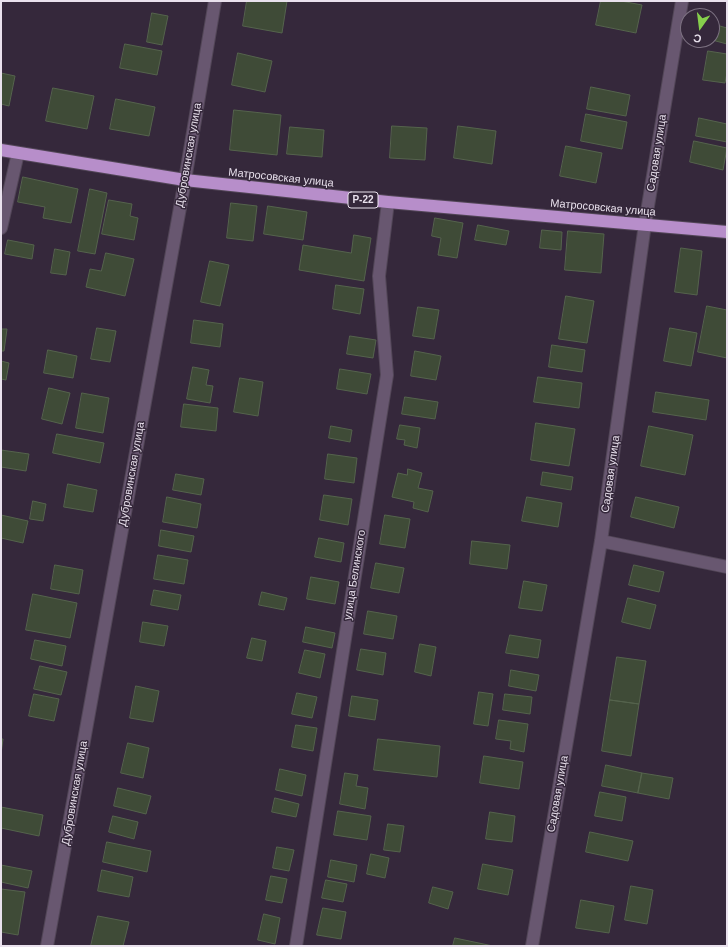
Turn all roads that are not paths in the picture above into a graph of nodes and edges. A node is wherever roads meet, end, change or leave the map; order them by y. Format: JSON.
{"nodes":[{"id":1,"x":215,"y":1,"type":"edge"},
{"id":2,"x":682,"y":1,"type":"edge"},
{"id":3,"x":1,"y":150,"type":"edge"},
{"id":4,"x":18,"y":153,"type":"junction"},
{"id":5,"x":185,"y":180,"type":"junction"},
{"id":6,"x":388,"y":202,"type":"junction"},
{"id":7,"x":645,"y":224,"type":"junction"},
{"id":8,"x":1,"y":228,"type":"edge"},
{"id":9,"x":727,"y":232,"type":"edge"},
{"id":10,"x":601,"y":541,"type":"junction"},
{"id":11,"x":727,"y":566,"type":"edge"},
{"id":12,"x":47,"y":946,"type":"edge"},
{"id":13,"x":296,"y":946,"type":"edge"},
{"id":14,"x":532,"y":946,"type":"edge"}],
"edges":[{"from":1,"to":5,"type":"street","name":"Дубровинская улица"},
{"from":2,"to":7,"type":"street","name":"Садовая улица"},
{"from":3,"to":4,"type":"highway","name":"Матросовская улица","number":"Р-22"},
{"from":4,"to":5,"type":"highway","name":"Матросовская улица","number":"Р-22"},
{"from":4,"to":8,"type":"street"},
{"from":5,"to":6,"type":"highway","name":"Матросовская улица","number":"Р-22"},
{"from":5,"to":12,"type":"street","name":"Дубровинская улица"},
{"from":6,"to":7,"type":"highway","name":"Матросовская улица","number":"Р-22"},
{"from":6,"to":13,"type":"street","name":"улица Белинского"},
{"from":7,"to":9,"type":"highway","name":"Матросовская улица","number":"Р-22"},
{"from":7,"to":10,"type":"street","name":"Садовая улица"},
{"from":10,"to":11,"type":"street"},
{"from":10,"to":14,"type":"street","name":"Садовая улица"}]}
